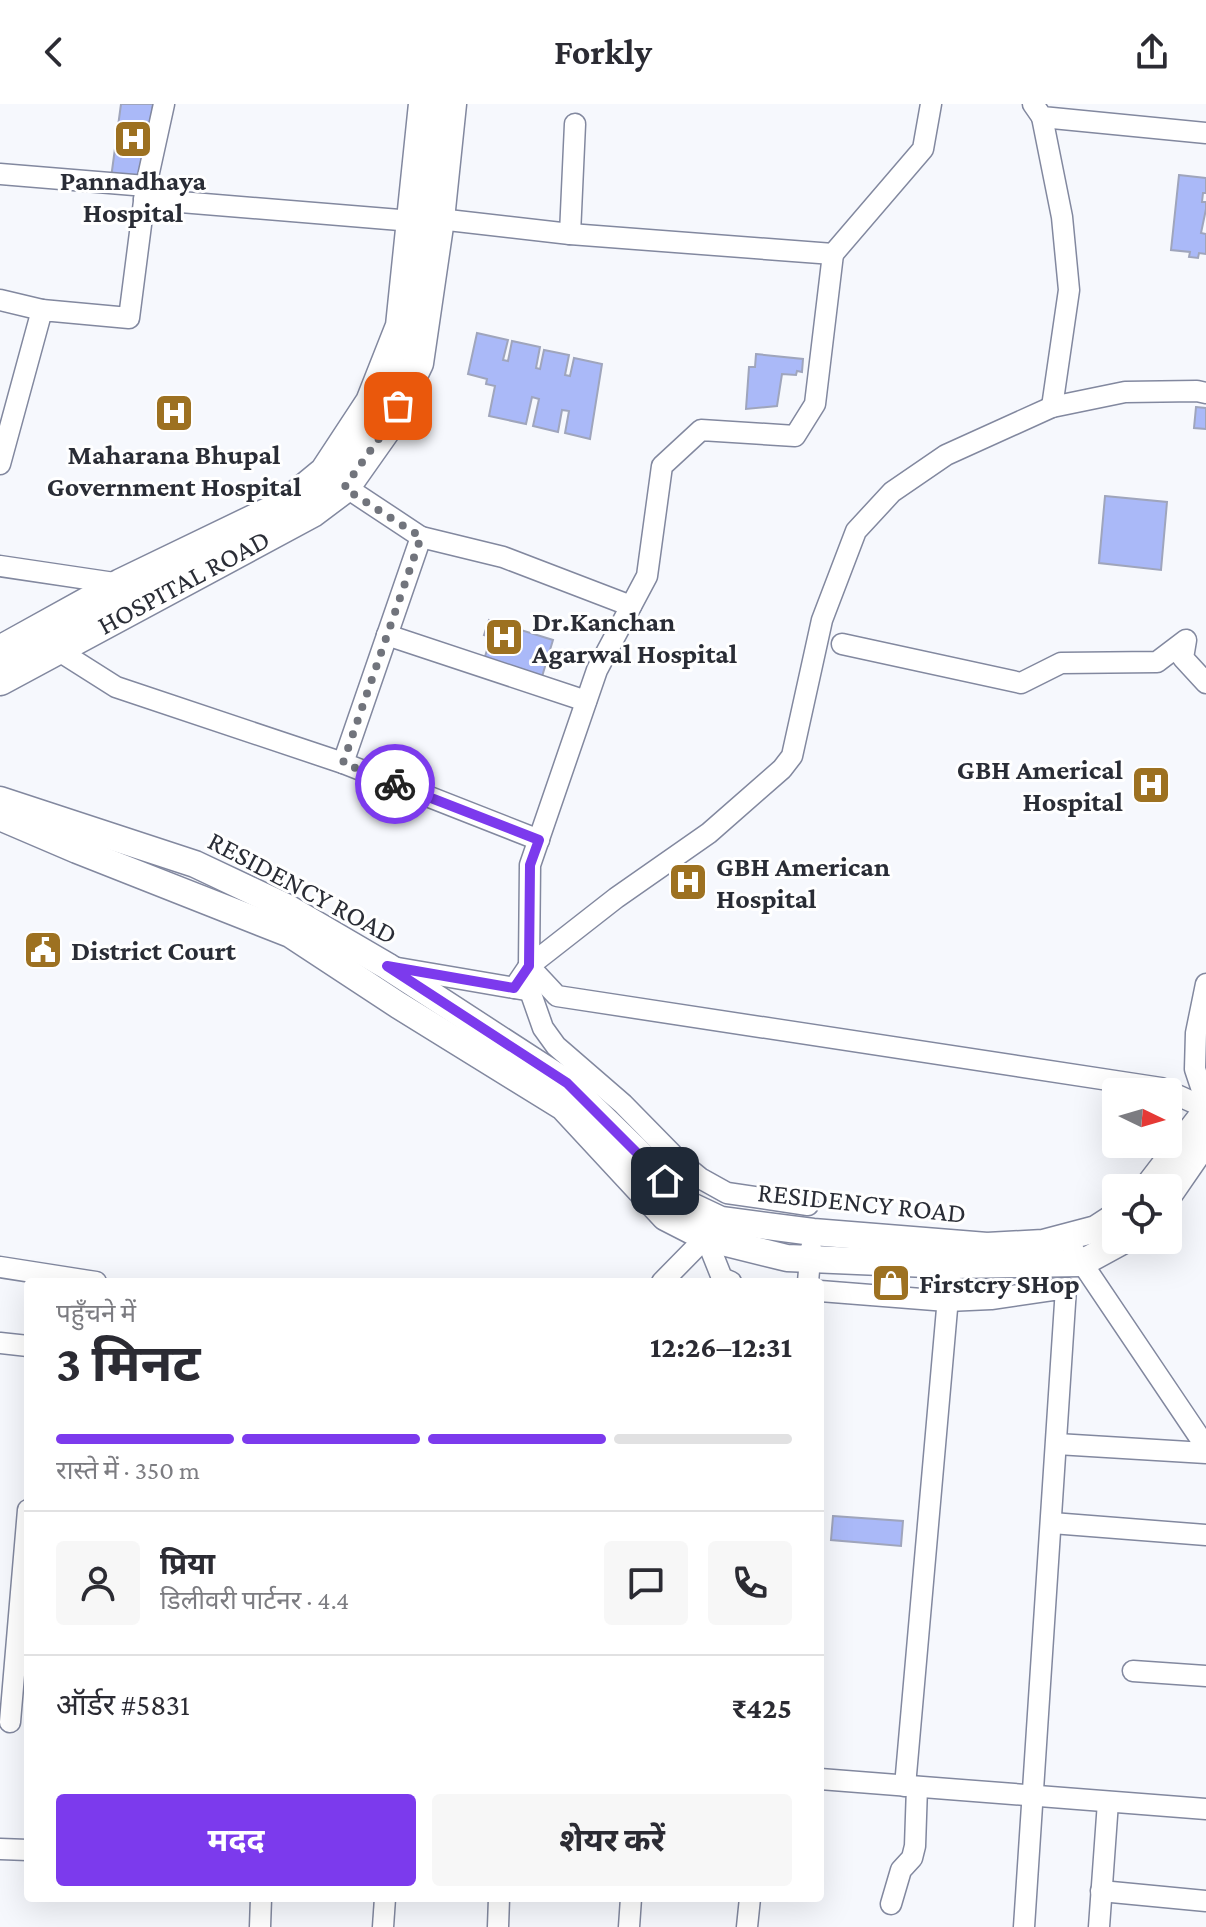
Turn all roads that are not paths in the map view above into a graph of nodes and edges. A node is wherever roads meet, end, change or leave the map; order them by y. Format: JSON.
{"nodes":[{"id":1,"x":164,"y":104,"type":"edge"},
{"id":2,"x":424,"y":104,"type":"edge"},
{"id":3,"x":451,"y":104,"type":"edge"},
{"id":4,"x":931,"y":104,"type":"edge"},
{"id":5,"x":1037,"y":110,"type":"edge"},
{"id":6,"x":575,"y":124,"type":"dead end"},
{"id":7,"x":1206,"y":133,"type":"edge"},
{"id":8,"x":0,"y":174,"type":"edge"},
{"id":9,"x":145,"y":192,"type":"junction"},
{"id":10,"x":426,"y":220,"type":"junction"},
{"id":11,"x":570,"y":234,"type":"junction"},
{"id":12,"x":833,"y":254,"type":"junction"},
{"id":13,"x":0,"y":300,"type":"edge"},
{"id":14,"x":42,"y":310,"type":"junction"},
{"id":15,"x":1206,"y":393,"type":"edge"},
{"id":16,"x":1052,"y":407,"type":"junction"},
{"id":17,"x":0,"y":464,"type":"edge"},
{"id":18,"x":334,"y":480,"type":"junction"},
{"id":19,"x":421,"y":537,"type":"junction"},
{"id":20,"x":0,"y":566,"type":"edge"},
{"id":21,"x":121,"y":584,"type":"junction"},
{"id":22,"x":631,"y":606,"type":"junction"},
{"id":23,"x":387,"y":635,"type":"junction"},
{"id":24,"x":842,"y":644,"type":"dead end"},
{"id":25,"x":56,"y":649,"type":"junction"},
{"id":26,"x":0,"y":651,"type":"edge"},
{"id":27,"x":0,"y":680,"type":"edge"},
{"id":28,"x":1206,"y":683,"type":"edge"},
{"id":29,"x":586,"y":701,"type":"junction"},
{"id":30,"x":343,"y":763,"type":"junction"},
{"id":31,"x":0,"y":800,"type":"edge"},
{"id":32,"x":0,"y":817,"type":"edge"},
{"id":33,"x":539,"y":840,"type":"junction"},
{"id":34,"x":387,"y":966,"type":"junction"},
{"id":35,"x":529,"y":966,"type":"junction"},
{"id":36,"x":365,"y":984,"type":"junction"},
{"id":37,"x":1206,"y":984,"type":"edge"},
{"id":38,"x":522,"y":990,"type":"junction"},
{"id":39,"x":557,"y":996,"type":"junction"},
{"id":40,"x":1206,"y":1107,"type":"edge"},
{"id":41,"x":1206,"y":1141,"type":"edge"},
{"id":42,"x":1157,"y":1174,"type":"edge"},
{"id":43,"x":1182,"y":1176,"type":"edge"},
{"id":44,"x":808,"y":1205,"type":"dead end"},
{"id":45,"x":1102,"y":1225,"type":"edge"},
{"id":46,"x":714,"y":1229,"type":"junction"},
{"id":47,"x":1065,"y":1237,"type":"junction"},
{"id":48,"x":1102,"y":1252,"type":"edge"},
{"id":49,"x":952,"y":1254,"type":"junction"},
{"id":50,"x":810,"y":1257,"type":"edge"},
{"id":51,"x":1082,"y":1263,"type":"junction"},
{"id":52,"x":0,"y":1267,"type":"edge"},
{"id":53,"x":70,"y":1278,"type":"edge"},
{"id":54,"x":671,"y":1278,"type":"edge"},
{"id":55,"x":722,"y":1278,"type":"edge"},
{"id":56,"x":824,"y":1291,"type":"edge"},
{"id":57,"x":947,"y":1301,"type":"junction"},
{"id":58,"x":0,"y":1343,"type":"edge"},
{"id":59,"x":24,"y":1346,"type":"edge"},
{"id":60,"x":1057,"y":1444,"type":"junction"},
{"id":61,"x":1206,"y":1450,"type":"edge"},
{"id":62,"x":1052,"y":1523,"type":"junction"},
{"id":63,"x":1206,"y":1535,"type":"edge"},
{"id":64,"x":24,"y":1567,"type":"edge"},
{"id":65,"x":1133,"y":1671,"type":"dead end"},
{"id":66,"x":1206,"y":1676,"type":"edge"},
{"id":67,"x":13,"y":1722,"type":"edge"},
{"id":68,"x":824,"y":1779,"type":"edge"},
{"id":69,"x":911,"y":1786,"type":"junction"},
{"id":70,"x":1033,"y":1796,"type":"junction"},
{"id":71,"x":1108,"y":1802,"type":"junction"},
{"id":72,"x":1206,"y":1809,"type":"edge"},
{"id":73,"x":0,"y":1849,"type":"edge"},
{"id":74,"x":24,"y":1850,"type":"edge"},
{"id":75,"x":1101,"y":1891,"type":"junction"},
{"id":76,"x":1206,"y":1901,"type":"edge"},
{"id":77,"x":261,"y":1902,"type":"edge"},
{"id":78,"x":385,"y":1902,"type":"edge"},
{"id":79,"x":499,"y":1902,"type":"edge"},
{"id":80,"x":631,"y":1902,"type":"edge"},
{"id":81,"x":750,"y":1902,"type":"edge"},
{"id":82,"x":891,"y":1904,"type":"dead end"},
{"id":83,"x":260,"y":1927,"type":"edge"},
{"id":84,"x":383,"y":1927,"type":"edge"},
{"id":85,"x":498,"y":1927,"type":"edge"},
{"id":86,"x":629,"y":1927,"type":"edge"},
{"id":87,"x":747,"y":1927,"type":"edge"},
{"id":88,"x":1024,"y":1927,"type":"edge"},
{"id":89,"x":1099,"y":1927,"type":"edge"}],
"edges":[{"from":1,"to":9,"type":"street"},
{"from":2,"to":10,"type":"highway"},
{"from":3,"to":10,"type":"highway","name":"HOSPITAL ROAD"},
{"from":4,"to":12,"type":"street"},
{"from":5,"to":7,"type":"street"},
{"from":5,"to":16,"type":"street"},
{"from":6,"to":11,"type":"street"},
{"from":8,"to":9,"type":"street"},
{"from":9,"to":10,"type":"street"},
{"from":9,"to":14,"type":"street"},
{"from":10,"to":11,"type":"street"},
{"from":10,"to":18,"type":"highway","name":"HOSPITAL ROAD"},
{"from":11,"to":12,"type":"street"},
{"from":12,"to":22,"type":"street"},
{"from":13,"to":14,"type":"street"},
{"from":14,"to":17,"type":"street"},
{"from":15,"to":16,"type":"street"},
{"from":16,"to":35,"type":"street"},
{"from":18,"to":19,"type":"street"},
{"from":18,"to":21,"type":"highway"},
{"from":18,"to":25,"type":"highway","name":"HOSPITAL ROAD"},
{"from":19,"to":22,"type":"street"},
{"from":19,"to":23,"type":"street"},
{"from":20,"to":21,"type":"street"},
{"from":21,"to":26,"type":"highway"},
{"from":22,"to":29,"type":"street"},
{"from":23,"to":29,"type":"street"},
{"from":23,"to":30,"type":"street"},
{"from":24,"to":28,"type":"street"},
{"from":25,"to":27,"type":"highway","name":"HOSPITAL ROAD"},
{"from":25,"to":30,"type":"street"},
{"from":29,"to":33,"type":"street"},
{"from":30,"to":33,"type":"street"},
{"from":31,"to":34,"type":"main road","name":"RESIDENCY ROAD"},
{"from":32,"to":36,"type":"main road"},
{"from":33,"to":35,"type":"street"},
{"from":34,"to":36,"type":"street"},
{"from":34,"to":38,"type":"street"},
{"from":34,"to":46,"type":"main road","name":"RESIDENCY ROAD"},
{"from":35,"to":38,"type":"street"},
{"from":35,"to":39,"type":"street"},
{"from":36,"to":46,"type":"main road"},
{"from":37,"to":40,"type":"street"},
{"from":38,"to":39,"type":"street"},
{"from":38,"to":44,"type":"street"},
{"from":39,"to":40,"type":"street"},
{"from":40,"to":42,"type":"main road"},
{"from":41,"to":43,"type":"main road"},
{"from":45,"to":47,"type":"main road","name":"RESIDENCY ROAD"},
{"from":46,"to":50,"type":"main road","name":"RESIDENCY ROAD"},
{"from":46,"to":54,"type":"street"},
{"from":46,"to":55,"type":"street"},
{"from":47,"to":49,"type":"main road","name":"RESIDENCY ROAD"},
{"from":47,"to":51,"type":"street"},
{"from":48,"to":51,"type":"main road"},
{"from":49,"to":50,"type":"main road","name":"RESIDENCY ROAD"},
{"from":49,"to":51,"type":"main road"},
{"from":49,"to":57,"type":"street"},
{"from":51,"to":61,"type":"street"},
{"from":52,"to":53,"type":"street"},
{"from":56,"to":57,"type":"street"},
{"from":57,"to":60,"type":"street"},
{"from":57,"to":69,"type":"street"},
{"from":58,"to":59,"type":"street"},
{"from":60,"to":61,"type":"street"},
{"from":60,"to":62,"type":"street"},
{"from":62,"to":63,"type":"street"},
{"from":62,"to":70,"type":"street"},
{"from":64,"to":67,"type":"street"},
{"from":65,"to":66,"type":"street"},
{"from":68,"to":69,"type":"street"},
{"from":69,"to":70,"type":"street"},
{"from":69,"to":82,"type":"street"},
{"from":70,"to":71,"type":"street"},
{"from":70,"to":88,"type":"street"},
{"from":71,"to":72,"type":"street"},
{"from":71,"to":75,"type":"street"},
{"from":73,"to":74,"type":"street"},
{"from":75,"to":76,"type":"street"},
{"from":75,"to":89,"type":"street"},
{"from":77,"to":83,"type":"street"},
{"from":78,"to":84,"type":"street"},
{"from":79,"to":85,"type":"street"},
{"from":80,"to":86,"type":"street"},
{"from":81,"to":87,"type":"street"}]}
